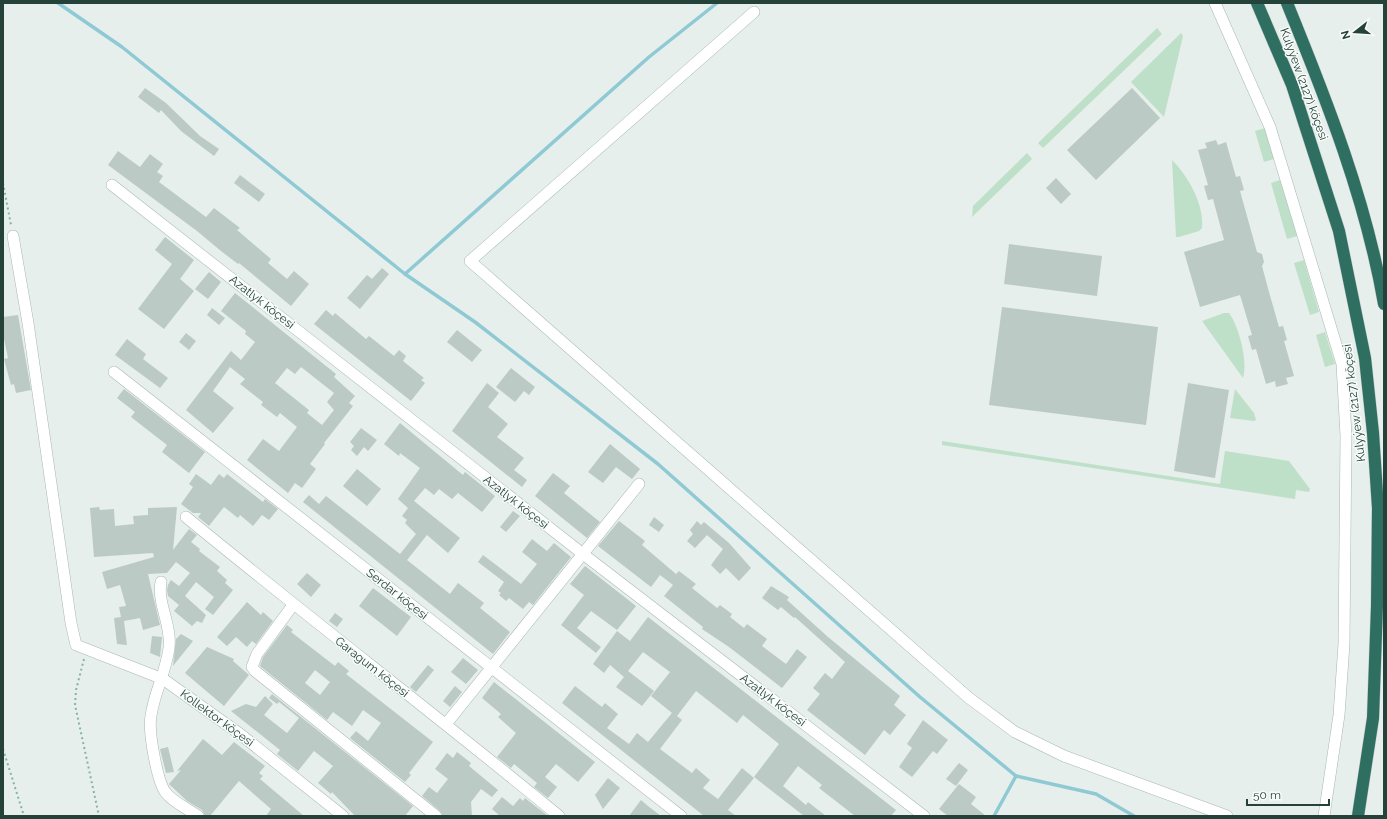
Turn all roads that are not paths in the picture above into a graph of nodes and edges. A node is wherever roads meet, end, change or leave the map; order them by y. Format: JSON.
{"nodes":[{"id":1,"x":1215,"y":3,"type":"edge"},
{"id":2,"x":1257,"y":3,"type":"edge"},
{"id":3,"x":1286,"y":3,"type":"edge"},
{"id":4,"x":754,"y":12,"type":"dead end"},
{"id":5,"x":112,"y":185,"type":"dead end"},
{"id":6,"x":13,"y":236,"type":"road end"},
{"id":7,"x":1384,"y":304,"type":"edge"},
{"id":8,"x":114,"y":372,"type":"dead end"},
{"id":9,"x":639,"y":484,"type":"dead end"},
{"id":10,"x":186,"y":517,"type":"dead end"},
{"id":11,"x":583,"y":554,"type":"junction"},
{"id":12,"x":161,"y":582,"type":"dead end"},
{"id":13,"x":293,"y":605,"type":"junction"},
{"id":14,"x":491,"y":668,"type":"junction"},
{"id":15,"x":163,"y":679,"type":"junction"},
{"id":16,"x":446,"y":724,"type":"junction"},
{"id":17,"x":198,"y":816,"type":"edge"},
{"id":18,"x":343,"y":816,"type":"edge"},
{"id":19,"x":436,"y":816,"type":"edge"},
{"id":20,"x":559,"y":816,"type":"edge"},
{"id":21,"x":681,"y":816,"type":"edge"},
{"id":22,"x":924,"y":816,"type":"edge"},
{"id":23,"x":1227,"y":816,"type":"edge"},
{"id":24,"x":1324,"y":816,"type":"edge"},
{"id":25,"x":1358,"y":816,"type":"edge"}],
"edges":[{"from":1,"to":24,"type":"street"},
{"from":2,"to":25,"type":"highway","name":"Kulyýew (2127) köçesi"},
{"from":3,"to":7,"type":"highway","name":"Kulyýew (2127) köçesi"},
{"from":4,"to":23,"type":"street"},
{"from":5,"to":11,"type":"street","name":"Azatlyk köçesi"},
{"from":6,"to":15,"type":"street","name":"Kollektor köçesi"},
{"from":8,"to":14,"type":"street","name":"Serdar köçesi"},
{"from":9,"to":11,"type":"street"},
{"from":10,"to":13,"type":"street","name":"Garagum köçesi"},
{"from":11,"to":14,"type":"street"},
{"from":11,"to":22,"type":"street","name":"Azatlyk köçesi"},
{"from":12,"to":15,"type":"street"},
{"from":13,"to":16,"type":"street","name":"Garagum köçesi"},
{"from":13,"to":19,"type":"street"},
{"from":14,"to":16,"type":"street"},
{"from":14,"to":21,"type":"street","name":"Serdar köçesi"},
{"from":15,"to":17,"type":"street"},
{"from":15,"to":18,"type":"street","name":"Kollektor köçesi"},
{"from":16,"to":20,"type":"street","name":"Garagum köçesi"}]}
